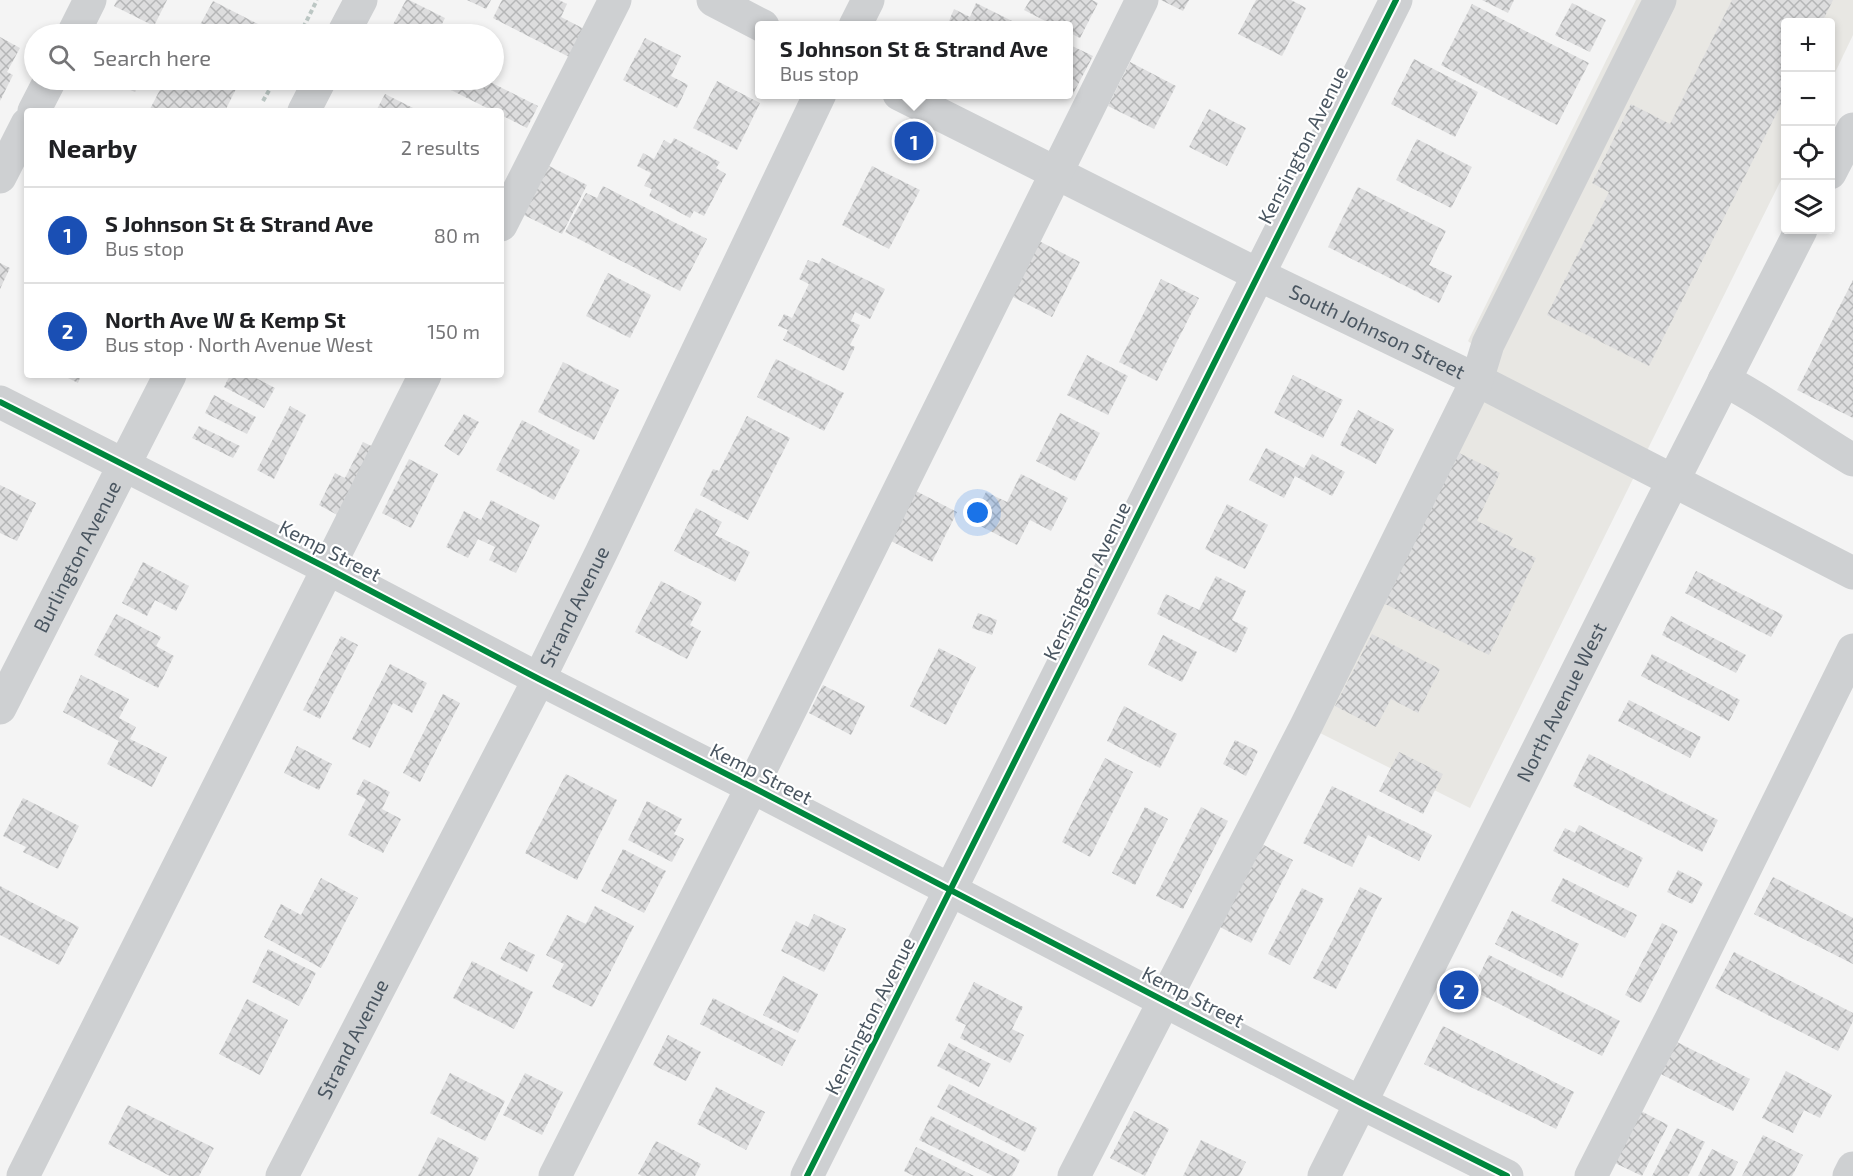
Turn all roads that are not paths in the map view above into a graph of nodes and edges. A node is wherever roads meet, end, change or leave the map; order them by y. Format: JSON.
{"nodes":[{"id":1,"x":90,"y":0,"type":"edge"},
{"id":2,"x":361,"y":0,"type":"edge"},
{"id":3,"x":615,"y":0,"type":"edge"},
{"id":4,"x":713,"y":0,"type":"edge"},
{"id":5,"x":868,"y":0,"type":"edge"},
{"id":6,"x":1142,"y":0,"type":"edge"},
{"id":7,"x":1396,"y":0,"type":"edge"},
{"id":8,"x":1660,"y":0,"type":"edge"},
{"id":9,"x":858,"y":21,"type":"edge"},
{"id":10,"x":755,"y":22,"type":"edge"},
{"id":11,"x":77,"y":24,"type":"edge"},
{"id":12,"x":348,"y":24,"type":"edge"},
{"id":13,"x":45,"y":90,"type":"edge"},
{"id":14,"x":315,"y":90,"type":"edge"},
{"id":15,"x":818,"y":99,"type":"edge"},
{"id":16,"x":909,"y":99,"type":"edge"},
{"id":17,"x":36,"y":108,"type":"edge"},
{"id":18,"x":306,"y":108,"type":"edge"},
{"id":19,"x":1853,"y":129,"type":"edge"},
{"id":20,"x":24,"y":130,"type":"edge"},
{"id":21,"x":1835,"y":163,"type":"edge"},
{"id":22,"x":1056,"y":173,"type":"junction"},
{"id":23,"x":0,"y":177,"type":"edge"},
{"id":24,"x":504,"y":219,"type":"edge"},
{"id":25,"x":1799,"y":234,"type":"edge"},
{"id":26,"x":1257,"y":273,"type":"junction"},
{"id":27,"x":168,"y":378,"type":"edge"},
{"id":28,"x":423,"y":378,"type":"edge"},
{"id":29,"x":1477,"y":380,"type":"junction"},
{"id":30,"x":1724,"y":380,"type":"junction"},
{"id":31,"x":0,"y":402,"type":"edge"},
{"id":32,"x":1853,"y":460,"type":"edge"},
{"id":33,"x":125,"y":464,"type":"junction"},
{"id":34,"x":1673,"y":481,"type":"junction"},
{"id":35,"x":327,"y":568,"type":"junction"},
{"id":36,"x":1853,"y":573,"type":"edge"},
{"id":37,"x":1853,"y":650,"type":"edge"},
{"id":38,"x":539,"y":679,"type":"junction"},
{"id":39,"x":0,"y":708,"type":"edge"},
{"id":40,"x":752,"y":787,"type":"junction"},
{"id":41,"x":952,"y":891,"type":"junction"},
{"id":42,"x":1164,"y":1000,"type":"junction"},
{"id":43,"x":1361,"y":1103,"type":"junction"},
{"id":44,"x":0,"y":1166,"type":"edge"},
{"id":45,"x":1853,"y":1168,"type":"edge"},
{"id":46,"x":22,"y":1176,"type":"edge"},
{"id":47,"x":282,"y":1176,"type":"edge"},
{"id":48,"x":555,"y":1176,"type":"edge"},
{"id":49,"x":807,"y":1176,"type":"edge"},
{"id":50,"x":1074,"y":1176,"type":"edge"},
{"id":51,"x":1324,"y":1176,"type":"edge"},
{"id":52,"x":1507,"y":1176,"type":"edge"},
{"id":53,"x":1591,"y":1176,"type":"edge"},
{"id":54,"x":1849,"y":1176,"type":"edge"}],
"edges":[{"from":1,"to":11,"type":"street"},
{"from":2,"to":12,"type":"street"},
{"from":3,"to":24,"type":"street"},
{"from":4,"to":10,"type":"street"},
{"from":5,"to":9,"type":"street"},
{"from":6,"to":22,"type":"street"},
{"from":7,"to":26,"type":"street","name":"Kensington Avenue"},
{"from":8,"to":29,"type":"street"},
{"from":13,"to":17,"type":"street"},
{"from":14,"to":18,"type":"street"},
{"from":15,"to":38,"type":"street","name":"Strand Avenue"},
{"from":16,"to":22,"type":"street","name":"South Johnson Street"},
{"from":19,"to":21,"type":"street"},
{"from":20,"to":23,"type":"street"},
{"from":22,"to":26,"type":"street","name":"South Johnson Street"},
{"from":22,"to":40,"type":"street"},
{"from":25,"to":30,"type":"street","name":"North Avenue West"},
{"from":26,"to":29,"type":"street","name":"South Johnson Street"},
{"from":26,"to":41,"type":"street","name":"Kensington Avenue"},
{"from":27,"to":33,"type":"street","name":"Burlington Avenue"},
{"from":28,"to":35,"type":"street"},
{"from":29,"to":34,"type":"street","name":"South Johnson Street"},
{"from":29,"to":42,"type":"street"},
{"from":30,"to":32,"type":"street"},
{"from":30,"to":34,"type":"street","name":"North Avenue West"},
{"from":31,"to":33,"type":"street","name":"Kemp Street"},
{"from":33,"to":35,"type":"street","name":"Kemp Street"},
{"from":33,"to":39,"type":"street","name":"Burlington Avenue"},
{"from":34,"to":36,"type":"street","name":"South Johnson Street"},
{"from":34,"to":43,"type":"street","name":"North Avenue West"},
{"from":35,"to":38,"type":"street","name":"Kemp Street"},
{"from":35,"to":46,"type":"street"},
{"from":37,"to":53,"type":"street"},
{"from":38,"to":40,"type":"street","name":"Kemp Street"},
{"from":38,"to":47,"type":"street","name":"Strand Avenue"},
{"from":40,"to":41,"type":"street","name":"Kemp Street"},
{"from":40,"to":48,"type":"street"},
{"from":41,"to":42,"type":"street","name":"Kemp Street"},
{"from":41,"to":49,"type":"street","name":"Kensington Avenue"},
{"from":42,"to":43,"type":"street","name":"Kemp Street"},
{"from":42,"to":50,"type":"street"},
{"from":43,"to":51,"type":"street","name":"North Avenue West"},
{"from":43,"to":52,"type":"street","name":"Kemp Street"},
{"from":44,"to":46,"type":"street"},
{"from":45,"to":54,"type":"street"}]}
